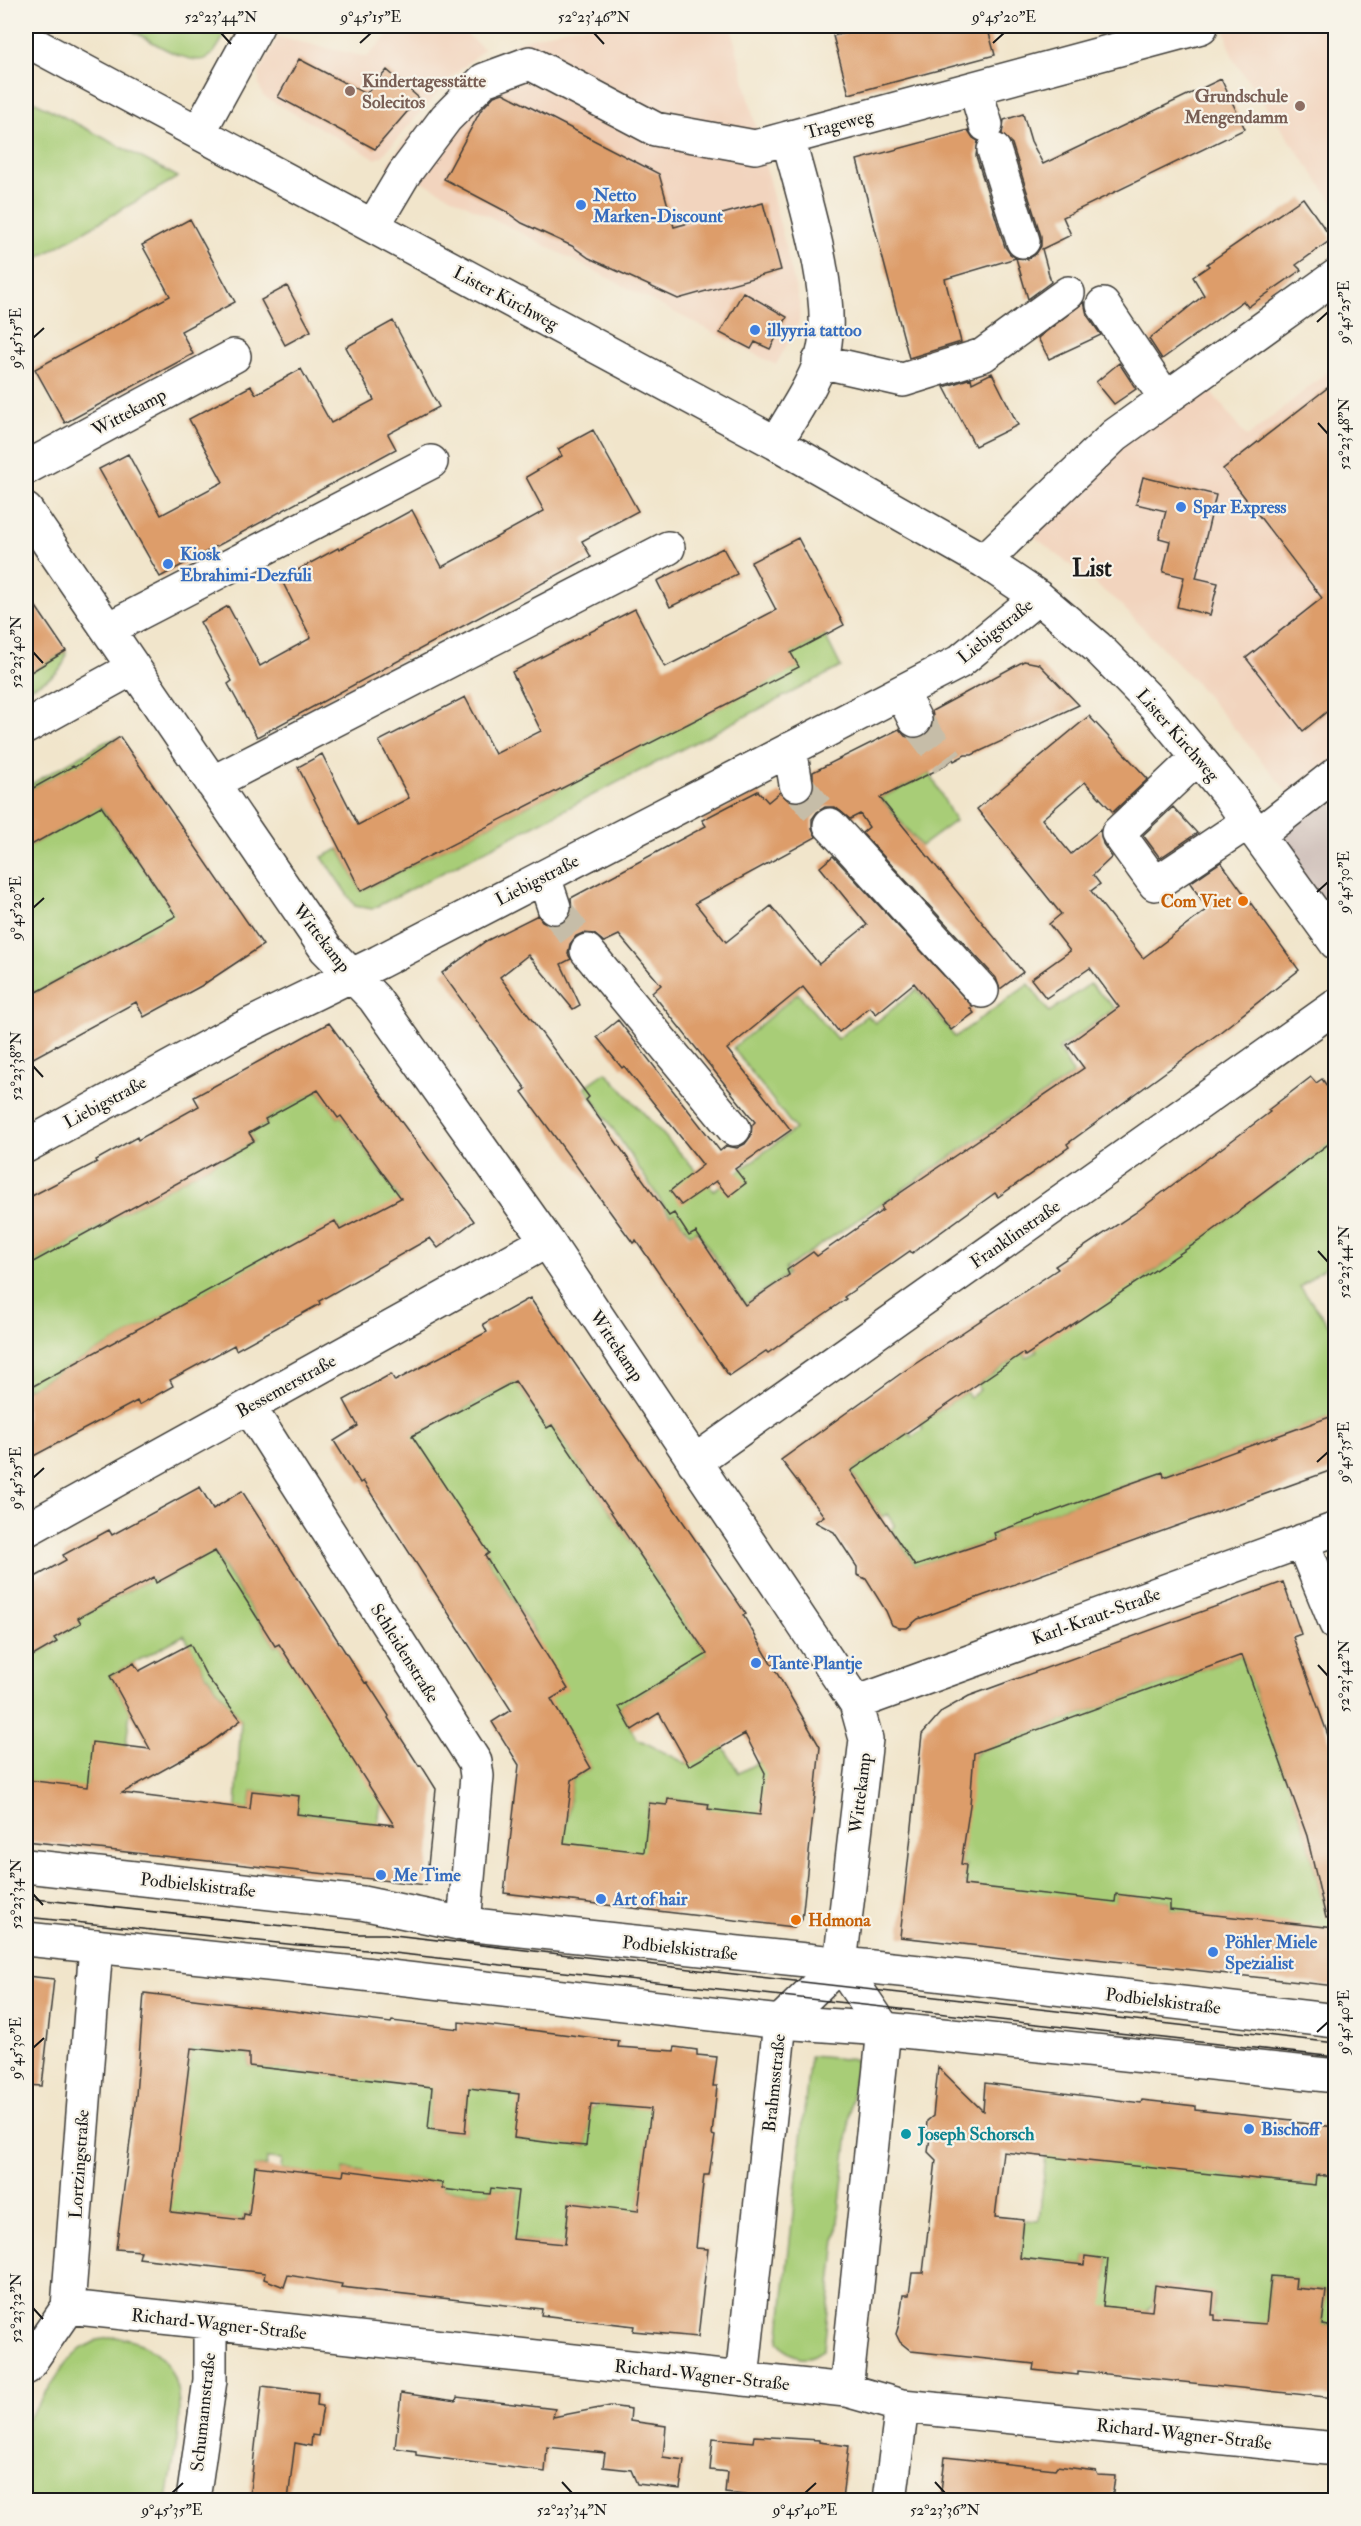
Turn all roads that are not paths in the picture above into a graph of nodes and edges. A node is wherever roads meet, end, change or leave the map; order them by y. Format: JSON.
{"nodes":[{"id":1,"x":257,"y":26,"type":"edge"},
{"id":2,"x":1189,"y":28,"type":"edge"},
{"id":3,"x":26,"y":40,"type":"edge"},
{"id":4,"x":975,"y":88,"type":"junction"},
{"id":5,"x":199,"y":132,"type":"junction"},
{"id":6,"x":788,"y":138,"type":"junction"},
{"id":7,"x":373,"y":226,"type":"junction"},
{"id":8,"x":1023,"y":242,"type":"dead end"},
{"id":9,"x":1335,"y":276,"type":"edge"},
{"id":10,"x":1068,"y":293,"type":"dead end"},
{"id":11,"x":1103,"y":305,"type":"dead end"},
{"id":12,"x":234,"y":356,"type":"dead end"},
{"id":13,"x":819,"y":361,"type":"junction"},
{"id":14,"x":1166,"y":399,"type":"junction"},
{"id":15,"x":776,"y":442,"type":"junction"},
{"id":16,"x":431,"y":462,"type":"dead end"},
{"id":17,"x":26,"y":468,"type":"edge"},
{"id":18,"x":26,"y":510,"type":"edge"},
{"id":19,"x":668,"y":548,"type":"dead end"},
{"id":20,"x":984,"y":561,"type":"junction"},
{"id":21,"x":1038,"y":597,"type":"junction"},
{"id":22,"x":108,"y":629,"type":"junction"},
{"id":23,"x":133,"y":668,"type":"junction"},
{"id":24,"x":26,"y":727,"type":"edge"},
{"id":25,"x":790,"y":749,"type":"junction"},
{"id":26,"x":1198,"y":757,"type":"junction"},
{"id":27,"x":1335,"y":774,"type":"edge"},
{"id":28,"x":212,"y":783,"type":"junction"},
{"id":29,"x":796,"y":784,"type":"tunnel mouth"},
{"id":30,"x":830,"y":825,"type":"tunnel mouth"},
{"id":31,"x":1253,"y":828,"type":"junction"},
{"id":32,"x":1335,"y":943,"type":"edge"},
{"id":33,"x":587,"y":951,"type":"tunnel mouth"},
{"id":34,"x":351,"y":975,"type":"junction"},
{"id":35,"x":982,"y":991,"type":"dead end"},
{"id":36,"x":1335,"y":1006,"type":"edge"},
{"id":37,"x":734,"y":1129,"type":"dead end"},
{"id":38,"x":26,"y":1146,"type":"edge"},
{"id":39,"x":547,"y":1241,"type":"junction"},
{"id":40,"x":249,"y":1407,"type":"junction"},
{"id":41,"x":694,"y":1462,"type":"junction"},
{"id":42,"x":1335,"y":1529,"type":"edge"},
{"id":43,"x":26,"y":1530,"type":"edge"},
{"id":44,"x":1302,"y":1541,"type":"junction"},
{"id":45,"x":1335,"y":1624,"type":"edge"},
{"id":46,"x":856,"y":1703,"type":"junction"},
{"id":47,"x":26,"y":1866,"type":"edge"},
{"id":48,"x":464,"y":1924,"type":"junction"},
{"id":49,"x":26,"y":1939,"type":"edge"},
{"id":50,"x":96,"y":1946,"type":"junction"},
{"id":51,"x":840,"y":1964,"type":"junction"},
{"id":52,"x":1335,"y":2021,"type":"edge"},
{"id":53,"x":780,"y":2022,"type":"junction"},
{"id":54,"x":884,"y":2029,"type":"junction"},
{"id":55,"x":1335,"y":2076,"type":"edge"},
{"id":56,"x":68,"y":2307,"type":"junction"},
{"id":57,"x":210,"y":2323,"type":"junction"},
{"id":58,"x":26,"y":2368,"type":"edge"},
{"id":59,"x":742,"y":2379,"type":"junction"},
{"id":60,"x":846,"y":2390,"type":"junction"},
{"id":61,"x":902,"y":2406,"type":"junction"},
{"id":62,"x":1335,"y":2449,"type":"edge"},
{"id":63,"x":193,"y":2500,"type":"edge"},
{"id":64,"x":890,"y":2500,"type":"edge"}],
"edges":[{"from":1,"to":5,"type":"street"},
{"from":2,"to":4,"type":"street","name":"Trageweg"},
{"from":3,"to":5,"type":"street","name":"Lister Kirchweg"},
{"from":4,"to":6,"type":"street","name":"Trageweg"},
{"from":4,"to":8,"type":"street"},
{"from":5,"to":7,"type":"street","name":"Lister Kirchweg"},
{"from":6,"to":7,"type":"street"},
{"from":6,"to":13,"type":"street","name":"Trageweg"},
{"from":7,"to":15,"type":"street","name":"Lister Kirchweg"},
{"from":9,"to":14,"type":"street"},
{"from":10,"to":13,"type":"street"},
{"from":11,"to":14,"type":"street"},
{"from":12,"to":17,"type":"street","name":"Wittekamp"},
{"from":13,"to":15,"type":"street","name":"Trageweg"},
{"from":14,"to":20,"type":"street"},
{"from":15,"to":20,"type":"street","name":"Lister Kirchweg"},
{"from":16,"to":22,"type":"street"},
{"from":18,"to":22,"type":"street","name":"Wittekamp"},
{"from":19,"to":28,"type":"street"},
{"from":20,"to":21,"type":"street","name":"Lister Kirchweg"},
{"from":21,"to":25,"type":"street","name":"Liebigstraße"},
{"from":21,"to":26,"type":"street","name":"Lister Kirchweg"},
{"from":22,"to":23,"type":"street","name":"Wittekamp"},
{"from":23,"to":24,"type":"street"},
{"from":23,"to":28,"type":"street","name":"Wittekamp"},
{"from":25,"to":29,"type":"street"},
{"from":25,"to":34,"type":"street","name":"Liebigstraße"},
{"from":26,"to":31,"type":"street","name":"Lister Kirchweg"},
{"from":26,"to":31,"type":"street"},
{"from":27,"to":31,"type":"street"},
{"from":28,"to":34,"type":"street","name":"Wittekamp"},
{"from":30,"to":35,"type":"street"},
{"from":31,"to":32,"type":"street","name":"Lister Kirchweg"},
{"from":33,"to":37,"type":"street"},
{"from":34,"to":38,"type":"street","name":"Liebigstraße"},
{"from":34,"to":39,"type":"street","name":"Wittekamp"},
{"from":36,"to":41,"type":"street","name":"Franklinstraße"},
{"from":39,"to":40,"type":"street","name":"Bessemerstraße"},
{"from":39,"to":41,"type":"street","name":"Wittekamp"},
{"from":40,"to":43,"type":"street","name":"Bessemerstraße"},
{"from":40,"to":48,"type":"street","name":"Schleidenstraße"},
{"from":41,"to":46,"type":"street","name":"Wittekamp"},
{"from":42,"to":44,"type":"street","name":"Karl-Kraut-Straße"},
{"from":44,"to":45,"type":"street"},
{"from":44,"to":46,"type":"street","name":"Karl-Kraut-Straße"},
{"from":46,"to":51,"type":"street","name":"Wittekamp"},
{"from":47,"to":48,"type":"street","name":"Podbielskistraße"},
{"from":48,"to":51,"type":"street","name":"Podbielskistraße"},
{"from":49,"to":50,"type":"street"},
{"from":50,"to":53,"type":"street"},
{"from":50,"to":56,"type":"street","name":"Lortzingstraße"},
{"from":51,"to":52,"type":"street","name":"Podbielskistraße"},
{"from":51,"to":53,"type":"street","name":"Brahmsstraße"},
{"from":51,"to":54,"type":"street"},
{"from":53,"to":54,"type":"street"},
{"from":53,"to":59,"type":"street","name":"Brahmsstraße"},
{"from":54,"to":55,"type":"street"},
{"from":54,"to":60,"type":"street"},
{"from":56,"to":57,"type":"street","name":"Richard-Wagner-Straße"},
{"from":56,"to":58,"type":"street"},
{"from":57,"to":59,"type":"street","name":"Richard-Wagner-Straße"},
{"from":57,"to":63,"type":"street","name":"Schumannstraße"},
{"from":59,"to":60,"type":"street","name":"Richard-Wagner-Straße"},
{"from":60,"to":61,"type":"street","name":"Richard-Wagner-Straße"},
{"from":61,"to":62,"type":"street","name":"Richard-Wagner-Straße"},
{"from":61,"to":64,"type":"street"}]}
